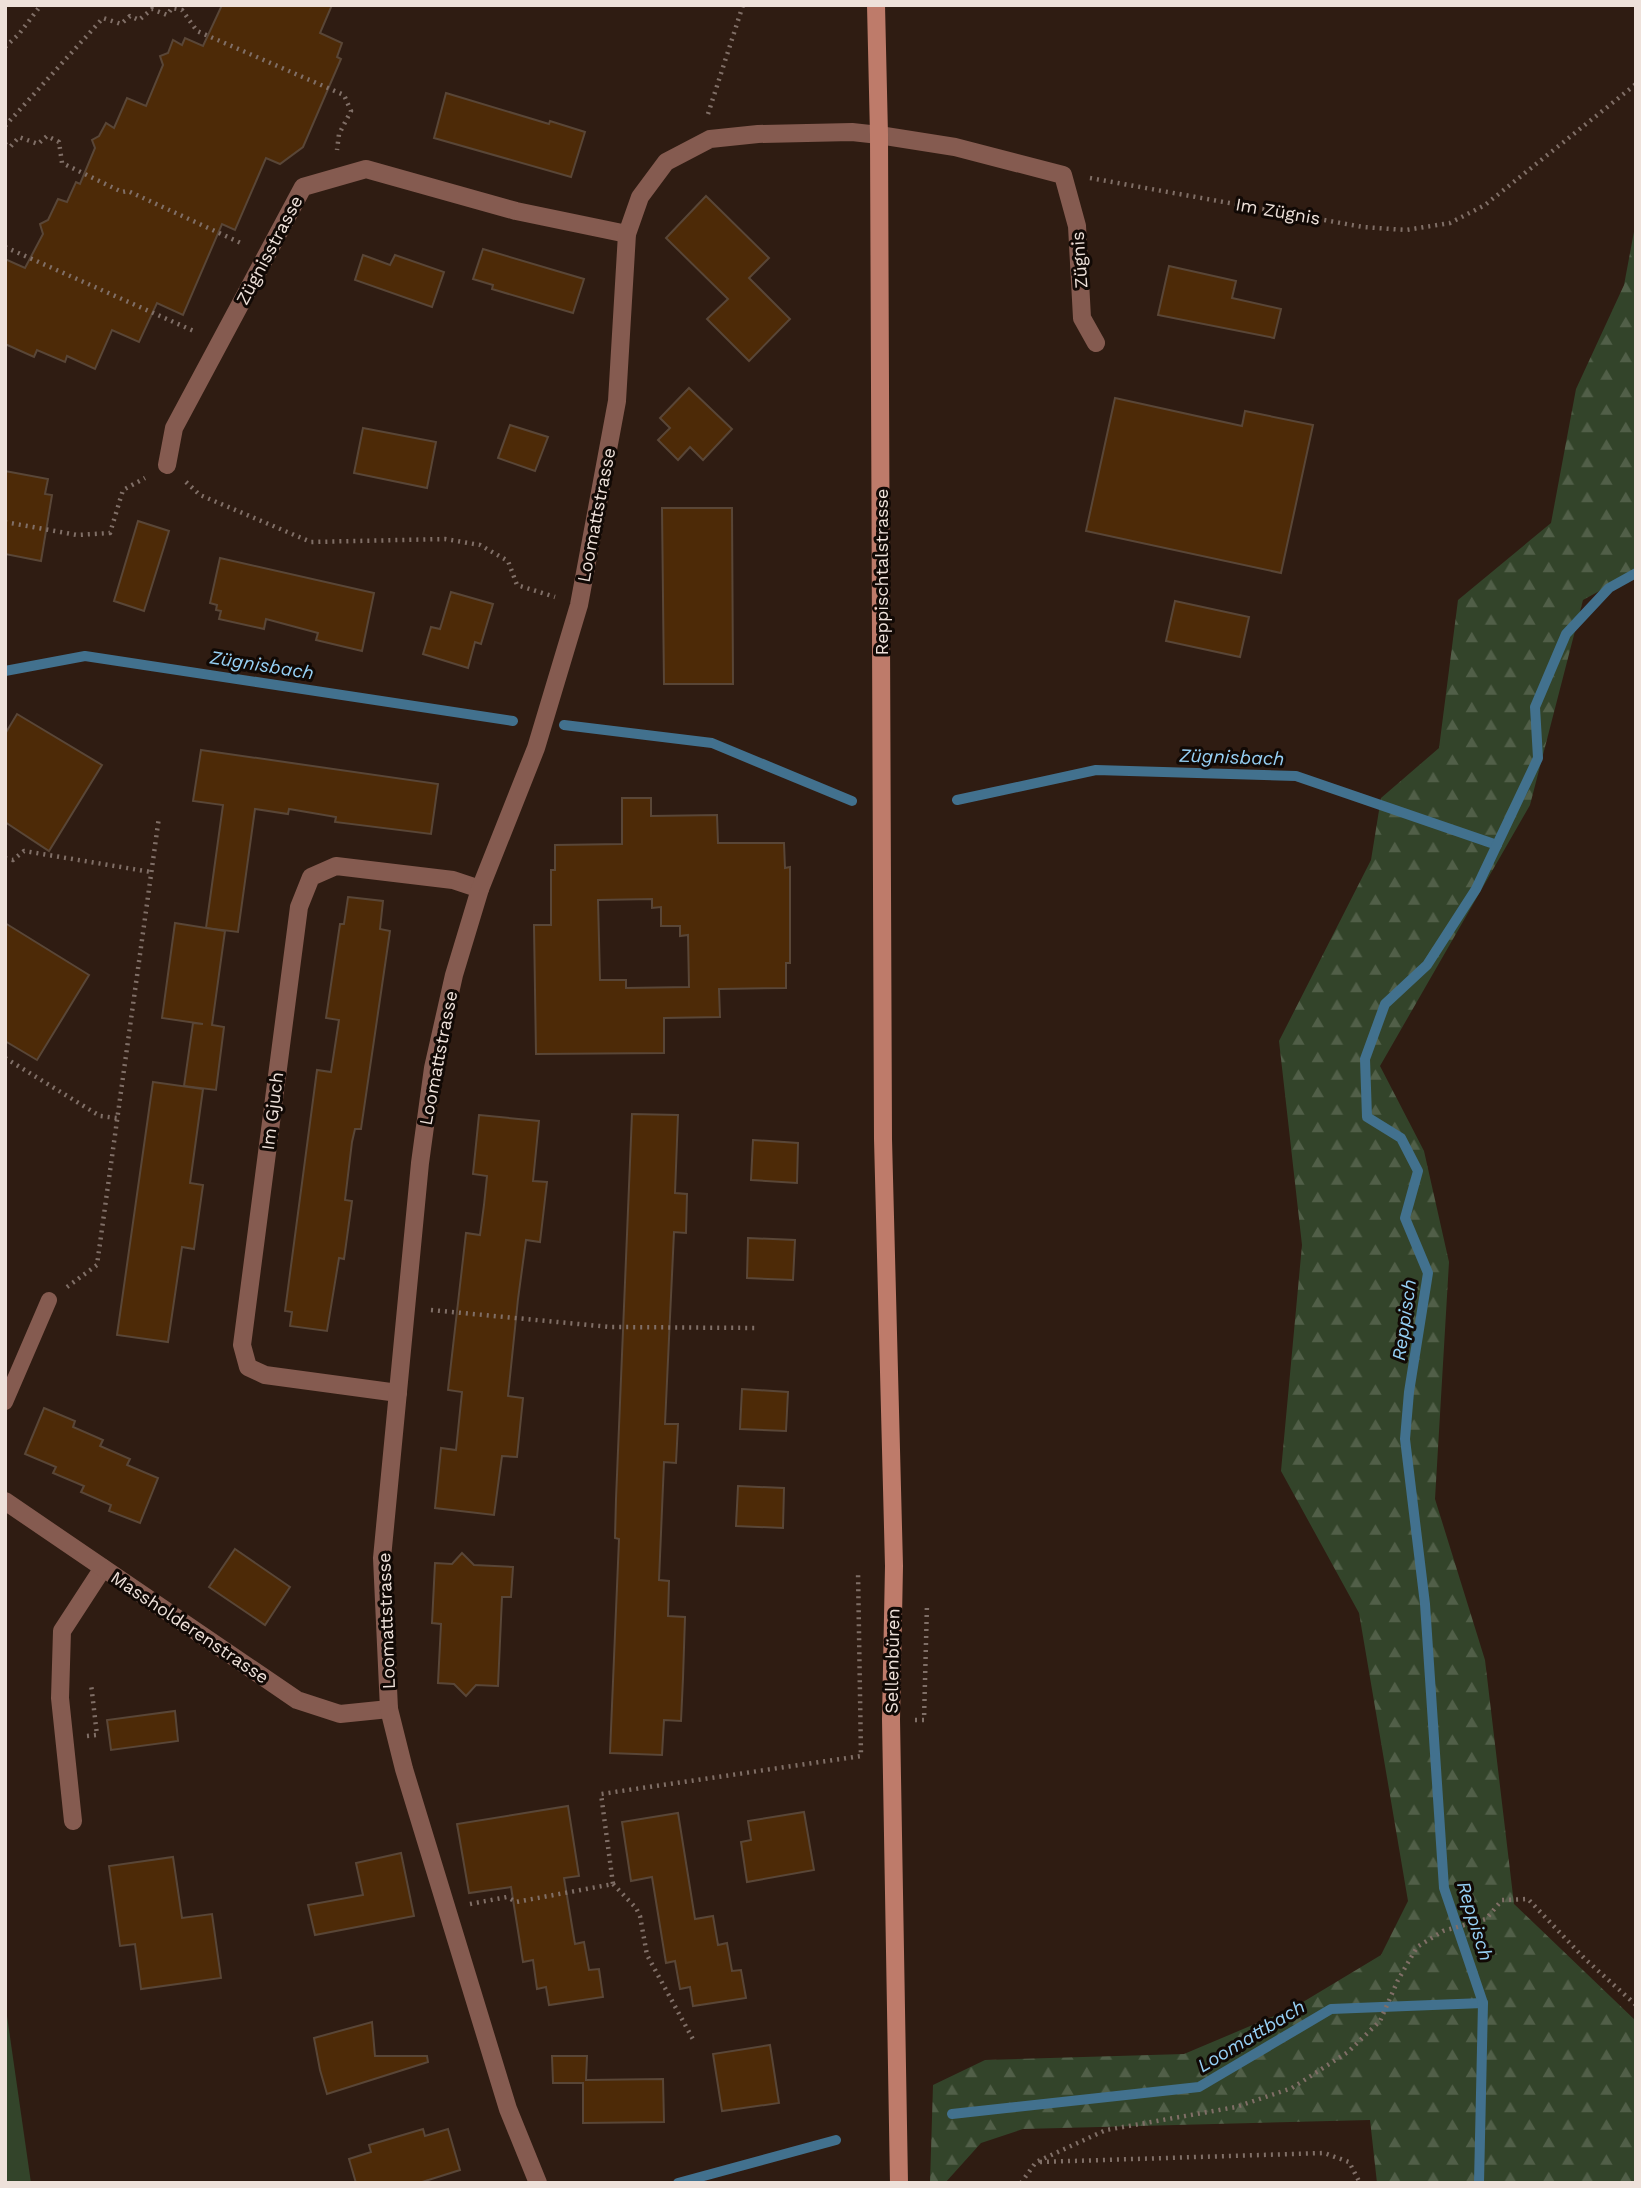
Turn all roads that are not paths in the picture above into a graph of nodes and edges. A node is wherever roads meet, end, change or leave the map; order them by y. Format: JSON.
{"nodes":[{"id":1,"x":876,"y":5,"type":"edge"},
{"id":2,"x":879,"y":135,"type":"junction"},
{"id":3,"x":627,"y":234,"type":"junction"},
{"id":4,"x":1096,"y":343,"type":"dead end"},
{"id":5,"x":167,"y":465,"type":"road end"},
{"id":6,"x":480,"y":889,"type":"junction"},
{"id":7,"x":883,"y":1139,"type":"joint"},
{"id":8,"x":49,"y":1300,"type":"road end"},
{"id":9,"x":398,"y":1393,"type":"junction"},
{"id":10,"x":5,"y":1402,"type":"edge"},
{"id":11,"x":5,"y":1501,"type":"edge"},
{"id":12,"x":103,"y":1568,"type":"junction"},
{"id":13,"x":389,"y":1709,"type":"junction"},
{"id":14,"x":73,"y":1821,"type":"dead end"},
{"id":15,"x":538,"y":2183,"type":"edge"},
{"id":16,"x":899,"y":2183,"type":"edge"}],
"edges":[{"from":1,"to":2,"type":"main road","name":"Reppischtalstrasse"},
{"from":2,"to":3,"type":"street","name":"Loomattstrasse"},
{"from":2,"to":4,"type":"street","name":"Zügnis"},
{"from":2,"to":7,"type":"main road","name":"Reppischtalstrasse"},
{"from":3,"to":5,"type":"street","name":"Zügnisstrasse"},
{"from":3,"to":6,"type":"street","name":"Loomattstrasse"},
{"from":6,"to":9,"type":"street","name":"Loomattstrasse"},
{"from":6,"to":9,"type":"street","name":"Im Gjuch"},
{"from":7,"to":16,"type":"main road","name":"Sellenbüren"},
{"from":8,"to":10,"type":"lane"},
{"from":9,"to":13,"type":"street","name":"Loomattstrasse"},
{"from":11,"to":12,"type":"street","name":"Massholderenstrasse"},
{"from":12,"to":13,"type":"street","name":"Massholderenstrasse"},
{"from":12,"to":14,"type":"street"},
{"from":13,"to":15,"type":"street","name":"Loomattstrasse"}]}
